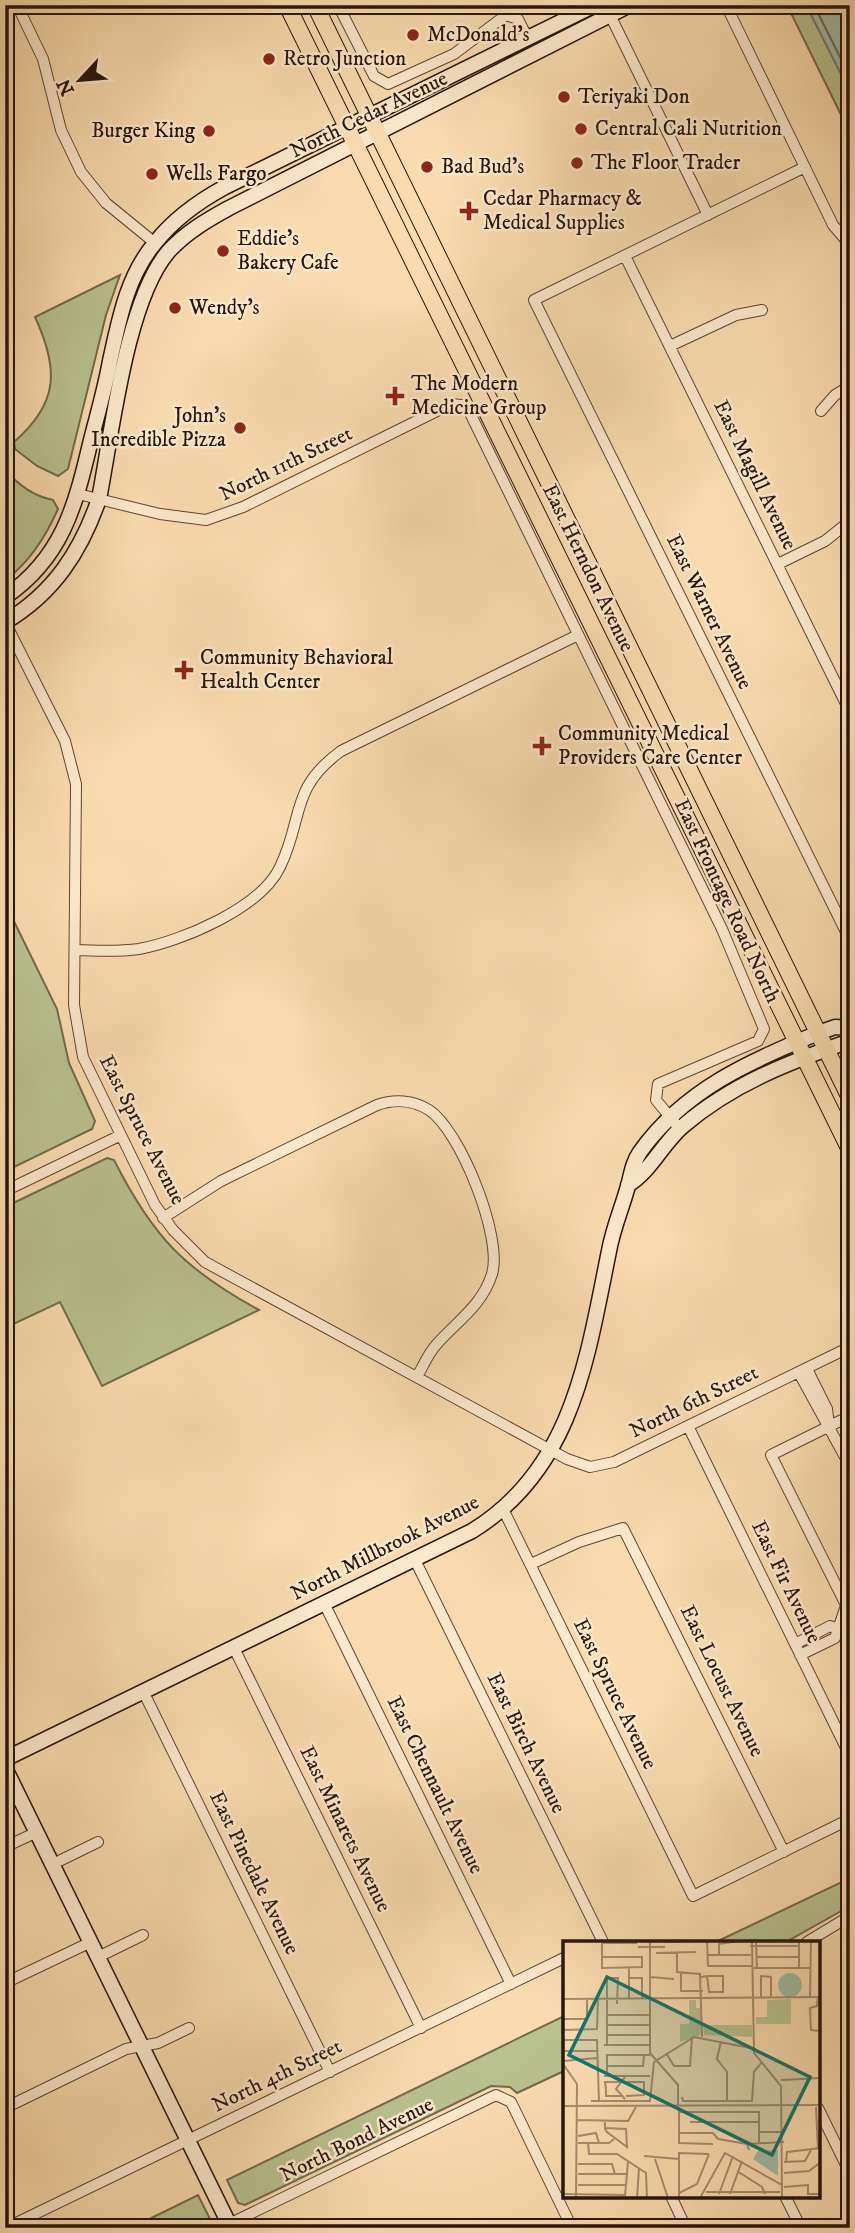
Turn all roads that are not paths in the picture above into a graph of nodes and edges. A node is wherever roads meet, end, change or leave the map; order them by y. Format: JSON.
{"nodes":[{"id":1,"x":17,"y":5,"type":"edge"},
{"id":2,"x":287,"y":5,"type":"edge"},
{"id":3,"x":315,"y":5,"type":"edge"},
{"id":4,"x":338,"y":5,"type":"edge"},
{"id":5,"x":630,"y":5,"type":"edge"},
{"id":6,"x":726,"y":5,"type":"edge"},
{"id":7,"x":601,"y":9,"type":"edge"},
{"id":8,"x":528,"y":39,"type":"junction"},
{"id":9,"x":369,"y":117,"type":"junction"},
{"id":10,"x":347,"y":127,"type":"junction"},
{"id":11,"x":378,"y":134,"type":"junction"},
{"id":12,"x":356,"y":145,"type":"junction"},
{"id":13,"x":805,"y":167,"type":"junction"},
{"id":14,"x":212,"y":194,"type":"junction"},
{"id":15,"x":708,"y":215,"type":"junction"},
{"id":16,"x":155,"y":243,"type":"junction"},
{"id":17,"x":850,"y":245,"type":"edge"},
{"id":18,"x":168,"y":252,"type":"junction"},
{"id":19,"x":625,"y":256,"type":"junction"},
{"id":20,"x":762,"y":310,"type":"dead end"},
{"id":21,"x":670,"y":345,"type":"junction"},
{"id":22,"x":127,"y":355,"type":"junction"},
{"id":23,"x":850,"y":386,"type":"edge"},
{"id":24,"x":461,"y":405,"type":"joint"},
{"id":25,"x":821,"y":411,"type":"dead end"},
{"id":26,"x":78,"y":494,"type":"junction"},
{"id":27,"x":99,"y":499,"type":"junction"},
{"id":28,"x":850,"y":521,"type":"edge"},
{"id":29,"x":778,"y":564,"type":"junction"},
{"id":30,"x":5,"y":597,"type":"edge"},
{"id":31,"x":5,"y":622,"type":"edge"},
{"id":32,"x":578,"y":635,"type":"junction"},
{"id":33,"x":850,"y":712,"type":"edge"},
{"id":34,"x":850,"y":912,"type":"edge"},
{"id":35,"x":839,"y":917,"type":"junction"},
{"id":36,"x":850,"y":940,"type":"edge"},
{"id":37,"x":75,"y":950,"type":"junction"},
{"id":38,"x":850,"y":1028,"type":"edge"},
{"id":39,"x":818,"y":1033,"type":"junction"},
{"id":40,"x":850,"y":1041,"type":"edge"},
{"id":41,"x":800,"y":1049,"type":"junction"},
{"id":42,"x":826,"y":1049,"type":"junction"},
{"id":43,"x":850,"y":1098,"type":"edge"},
{"id":44,"x":669,"y":1118,"type":"junction"},
{"id":45,"x":680,"y":1129,"type":"junction"},
{"id":46,"x":119,"y":1136,"type":"junction"},
{"id":47,"x":850,"y":1150,"type":"edge"},
{"id":48,"x":628,"y":1185,"type":"junction"},
{"id":49,"x":5,"y":1191,"type":"edge"},
{"id":50,"x":163,"y":1218,"type":"junction"},
{"id":51,"x":850,"y":1347,"type":"edge"},
{"id":52,"x":803,"y":1371,"type":"junction"},
{"id":53,"x":417,"y":1377,"type":"junction"},
{"id":54,"x":850,"y":1416,"type":"edge"},
{"id":55,"x":688,"y":1426,"type":"junction"},
{"id":56,"x":829,"y":1426,"type":"junction"},
{"id":57,"x":552,"y":1450,"type":"junction"},
{"id":58,"x":850,"y":1466,"type":"edge"},
{"id":59,"x":503,"y":1509,"type":"junction"},
{"id":60,"x":415,"y":1560,"type":"junction"},
{"id":61,"x":531,"y":1564,"type":"junction"},
{"id":62,"x":850,"y":1594,"type":"edge"},
{"id":63,"x":324,"y":1603,"type":"junction"},
{"id":64,"x":846,"y":1605,"type":"junction"},
{"id":65,"x":839,"y":1629,"type":"junction"},
{"id":66,"x":850,"y":1633,"type":"edge"},
{"id":67,"x":795,"y":1644,"type":"junction"},
{"id":68,"x":234,"y":1648,"type":"junction"},
{"id":69,"x":800,"y":1655,"type":"junction"},
{"id":70,"x":143,"y":1691,"type":"junction"},
{"id":71,"x":850,"y":1756,"type":"edge"},
{"id":72,"x":5,"y":1759,"type":"edge"},
{"id":73,"x":5,"y":1768,"type":"edge"},
{"id":74,"x":850,"y":1819,"type":"edge"},
{"id":75,"x":37,"y":1832,"type":"junction"},
{"id":76,"x":98,"y":1842,"type":"dead end"},
{"id":77,"x":5,"y":1847,"type":"edge"},
{"id":78,"x":784,"y":1852,"type":"junction"},
{"id":79,"x":53,"y":1864,"type":"junction"},
{"id":80,"x":850,"y":1916,"type":"edge"},
{"id":81,"x":143,"y":1935,"type":"dead end"},
{"id":82,"x":600,"y":1941,"type":"edge"},
{"id":83,"x":809,"y":1941,"type":"edge"},
{"id":84,"x":91,"y":1942,"type":"junction"},
{"id":85,"x":98,"y":1957,"type":"junction"},
{"id":86,"x":563,"y":1959,"type":"edge"},
{"id":87,"x":5,"y":1983,"type":"edge"},
{"id":88,"x":511,"y":1984,"type":"junction"},
{"id":89,"x":189,"y":2028,"type":"dead end"},
{"id":90,"x":421,"y":2028,"type":"junction"},
{"id":91,"x":142,"y":2046,"type":"junction"},
{"id":92,"x":330,"y":2072,"type":"junction"},
{"id":93,"x":5,"y":2108,"type":"edge"},
{"id":94,"x":820,"y":2112,"type":"edge"},
{"id":95,"x":188,"y":2140,"type":"junction"},
{"id":96,"x":850,"y":2173,"type":"edge"},
{"id":97,"x":672,"y":2198,"type":"edge"},
{"id":98,"x":786,"y":2198,"type":"edge"},
{"id":99,"x":230,"y":2226,"type":"edge"},
{"id":100,"x":6,"y":2228,"type":"edge"},
{"id":101,"x":572,"y":2228,"type":"edge"},
{"id":102,"x":687,"y":2228,"type":"edge"},
{"id":103,"x":801,"y":2228,"type":"edge"}],
"edges":[{"from":1,"to":16,"type":"street"},
{"from":2,"to":10,"type":"main road","name":"East Herndon Avenue"},
{"from":3,"to":9,"type":"main road","name":"East Herndon Avenue"},
{"from":4,"to":8,"type":"street"},
{"from":5,"to":7,"type":"main road","name":"North Cedar Avenue"},
{"from":6,"to":13,"type":"street"},
{"from":7,"to":8,"type":"main road","name":"North Cedar Avenue"},
{"from":7,"to":11,"type":"main road","name":"North Cedar Avenue"},
{"from":7,"to":15,"type":"street"},
{"from":8,"to":9,"type":"main road","name":"North Cedar Avenue"},
{"from":9,"to":10,"type":"main road","name":"North Cedar Avenue"},
{"from":9,"to":11,"type":"main road","name":"East Herndon Avenue"},
{"from":10,"to":12,"type":"main road","name":"East Herndon Avenue"},
{"from":10,"to":14,"type":"main road","name":"North Cedar Avenue"},
{"from":11,"to":12,"type":"main road","name":"North Cedar Avenue"},
{"from":11,"to":39,"type":"main road","name":"East Herndon Avenue"},
{"from":12,"to":18,"type":"main road","name":"North Cedar Avenue"},
{"from":12,"to":41,"type":"main road","name":"East Herndon Avenue"},
{"from":13,"to":15,"type":"street"},
{"from":13,"to":17,"type":"street"},
{"from":14,"to":16,"type":"main road","name":"North Cedar Avenue"},
{"from":14,"to":18,"type":"main road"},
{"from":15,"to":19,"type":"street"},
{"from":16,"to":22,"type":"main road"},
{"from":16,"to":26,"type":"main road","name":"North Cedar Avenue"},
{"from":18,"to":22,"type":"main road","name":"North Cedar Avenue"},
{"from":19,"to":21,"type":"street","name":"East Magill Avenue"},
{"from":19,"to":35,"type":"street","name":"East Warner Avenue"},
{"from":20,"to":21,"type":"street"},
{"from":21,"to":29,"type":"street","name":"East Magill Avenue"},
{"from":22,"to":27,"type":"main road","name":"North Cedar Avenue"},
{"from":23,"to":25,"type":"street"},
{"from":24,"to":27,"type":"street","name":"North 11th Street"},
{"from":24,"to":32,"type":"street","name":"East Frontage Road North"},
{"from":26,"to":27,"type":"street","name":"North 11th Street"},
{"from":26,"to":30,"type":"main road","name":"North Cedar Avenue"},
{"from":27,"to":31,"type":"main road","name":"North Cedar Avenue"},
{"from":28,"to":29,"type":"street"},
{"from":29,"to":33,"type":"street","name":"East Magill Avenue"},
{"from":31,"to":37,"type":"street","name":"East Spruce Avenue"},
{"from":32,"to":37,"type":"street"},
{"from":32,"to":44,"type":"street","name":"East Frontage Road North"},
{"from":34,"to":35,"type":"street"},
{"from":35,"to":36,"type":"street","name":"East Warner Avenue"},
{"from":37,"to":46,"type":"street","name":"East Spruce Avenue"},
{"from":38,"to":39,"type":"main road","name":"North Millbrook Avenue"},
{"from":39,"to":41,"type":"main road","name":"North Millbrook Avenue"},
{"from":39,"to":42,"type":"main road","name":"East Herndon Avenue"},
{"from":40,"to":42,"type":"main road","name":"North Millbrook Avenue"},
{"from":41,"to":42,"type":"main road","name":"North Millbrook Avenue"},
{"from":41,"to":44,"type":"main road","name":"North Millbrook Avenue"},
{"from":41,"to":45,"type":"main road","name":"North Millbrook Avenue"},
{"from":41,"to":47,"type":"main road","name":"East Herndon Avenue"},
{"from":42,"to":43,"type":"main road","name":"East Herndon Avenue"},
{"from":44,"to":45,"type":"street","name":"East Frontage Road North"},
{"from":44,"to":48,"type":"main road","name":"North Millbrook Avenue"},
{"from":45,"to":48,"type":"main road","name":"North Millbrook Avenue"},
{"from":46,"to":49,"type":"street"},
{"from":46,"to":50,"type":"street","name":"East Spruce Avenue"},
{"from":48,"to":57,"type":"main road","name":"North Millbrook Avenue"},
{"from":50,"to":53,"type":"street","name":"East Spruce Avenue"},
{"from":50,"to":53,"type":"street"},
{"from":51,"to":52,"type":"street","name":"North 6th Street"},
{"from":52,"to":55,"type":"street","name":"North 6th Street"},
{"from":52,"to":56,"type":"street"},
{"from":53,"to":57,"type":"street","name":"East Spruce Avenue"},
{"from":54,"to":56,"type":"street"},
{"from":55,"to":57,"type":"street","name":"North 6th Street"},
{"from":55,"to":67,"type":"street","name":"East Fir Avenue"},
{"from":56,"to":58,"type":"street"},
{"from":56,"to":64,"type":"street"},
{"from":57,"to":59,"type":"main road","name":"North Millbrook Avenue"},
{"from":59,"to":60,"type":"main road","name":"North Millbrook Avenue"},
{"from":59,"to":61,"type":"street","name":"East Spruce Avenue"},
{"from":60,"to":63,"type":"main road","name":"North Millbrook Avenue"},
{"from":60,"to":82,"type":"street","name":"East Birch Avenue"},
{"from":61,"to":78,"type":"street","name":"East Locust Avenue"},
{"from":61,"to":78,"type":"street","name":"East Spruce Avenue"},
{"from":62,"to":64,"type":"street"},
{"from":63,"to":68,"type":"main road","name":"North Millbrook Avenue"},
{"from":63,"to":88,"type":"street","name":"East Chennault Avenue"},
{"from":64,"to":65,"type":"street"},
{"from":65,"to":66,"type":"street"},
{"from":65,"to":67,"type":"street"},
{"from":65,"to":69,"type":"street"},
{"from":67,"to":69,"type":"street","name":"East Fir Avenue"},
{"from":68,"to":70,"type":"main road","name":"North Millbrook Avenue"},
{"from":68,"to":90,"type":"street","name":"East Minarets Avenue"},
{"from":69,"to":71,"type":"street","name":"East Fir Avenue"},
{"from":70,"to":72,"type":"main road","name":"North Millbrook Avenue"},
{"from":70,"to":92,"type":"street","name":"East Pinedale Avenue"},
{"from":73,"to":75,"type":"main road"},
{"from":74,"to":78,"type":"street"},
{"from":75,"to":77,"type":"street"},
{"from":75,"to":79,"type":"main road"},
{"from":76,"to":79,"type":"street"},
{"from":79,"to":84,"type":"main road"},
{"from":80,"to":83,"type":"street"},
{"from":81,"to":85,"type":"street"},
{"from":84,"to":85,"type":"main road"},
{"from":84,"to":87,"type":"street"},
{"from":85,"to":91,"type":"main road"},
{"from":86,"to":88,"type":"street","name":"North 4th Street"},
{"from":88,"to":90,"type":"street","name":"North 4th Street"},
{"from":89,"to":91,"type":"street"},
{"from":90,"to":92,"type":"street","name":"North 4th Street"},
{"from":91,"to":93,"type":"street"},
{"from":91,"to":95,"type":"main road"},
{"from":92,"to":95,"type":"street","name":"North 4th Street"},
{"from":94,"to":96,"type":"street"},
{"from":95,"to":99,"type":"main road"},
{"from":95,"to":100,"type":"street","name":"North 4th Street"},
{"from":97,"to":102,"type":"street"},
{"from":98,"to":103,"type":"street"},
{"from":99,"to":101,"type":"street","name":"North Bond Avenue"}]}
